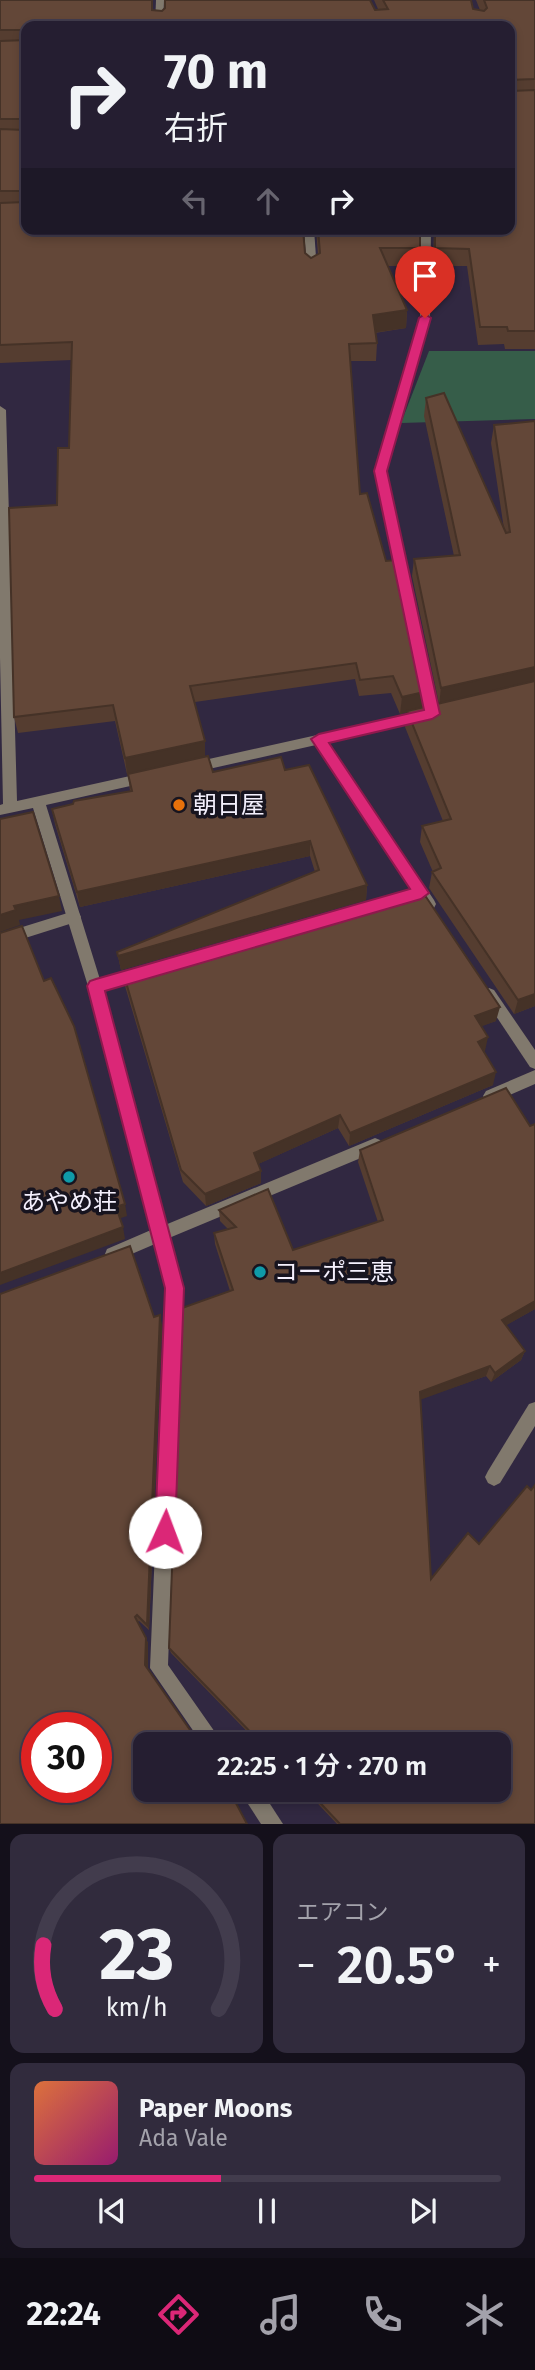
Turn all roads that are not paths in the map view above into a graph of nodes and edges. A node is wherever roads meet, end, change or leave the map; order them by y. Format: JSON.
{"nodes":[{"id":1,"x":159,"y":0,"type":"edge"},
{"id":2,"x":159,"y":21,"type":"edge"},
{"id":3,"x":309,"y":235,"type":"edge"},
{"id":4,"x":426,"y":235,"type":"edge"},
{"id":5,"x":312,"y":271,"type":"edge"},
{"id":6,"x":0,"y":410,"type":"edge"},
{"id":7,"x":3,"y":550,"type":"edge"},
{"id":8,"x":319,"y":739,"type":"junction"},
{"id":9,"x":38,"y":802,"type":"junction"},
{"id":10,"x":5,"y":808,"type":"edge"},
{"id":11,"x":436,"y":915,"type":"edge"},
{"id":12,"x":74,"y":918,"type":"junction"},
{"id":13,"x":0,"y":940,"type":"edge"},
{"id":14,"x":161,"y":968,"type":"edge"},
{"id":15,"x":482,"y":983,"type":"edge"},
{"id":16,"x":96,"y":986,"type":"junction"},
{"id":17,"x":535,"y":1062,"type":"edge"},
{"id":18,"x":535,"y":1077,"type":"edge"},
{"id":19,"x":471,"y":1105,"type":"edge"},
{"id":20,"x":393,"y":1137,"type":"edge"},
{"id":21,"x":161,"y":1236,"type":"junction"},
{"id":22,"x":99,"y":1259,"type":"edge"},
{"id":23,"x":535,"y":1410,"type":"edge"},
{"id":24,"x":494,"y":1477,"type":"dead end"},
{"id":25,"x":206,"y":1732,"type":"edge"},
{"id":26,"x":257,"y":1802,"type":"edge"},
{"id":27,"x":273,"y":1824,"type":"edge"}],
"edges":[{"from":1,"to":2,"type":"street"},
{"from":3,"to":5,"type":"street"},
{"from":4,"to":8,"type":"street"},
{"from":6,"to":7,"type":"street"},
{"from":7,"to":10,"type":"street"},
{"from":8,"to":9,"type":"street"},
{"from":8,"to":11,"type":"street"},
{"from":9,"to":10,"type":"street"},
{"from":9,"to":12,"type":"street"},
{"from":12,"to":13,"type":"street"},
{"from":12,"to":16,"type":"street"},
{"from":14,"to":16,"type":"street"},
{"from":15,"to":17,"type":"street"},
{"from":16,"to":21,"type":"street"},
{"from":18,"to":19,"type":"street"},
{"from":20,"to":21,"type":"street"},
{"from":21,"to":22,"type":"street"},
{"from":21,"to":25,"type":"street"},
{"from":23,"to":24,"type":"street"},
{"from":26,"to":27,"type":"street"}]}
